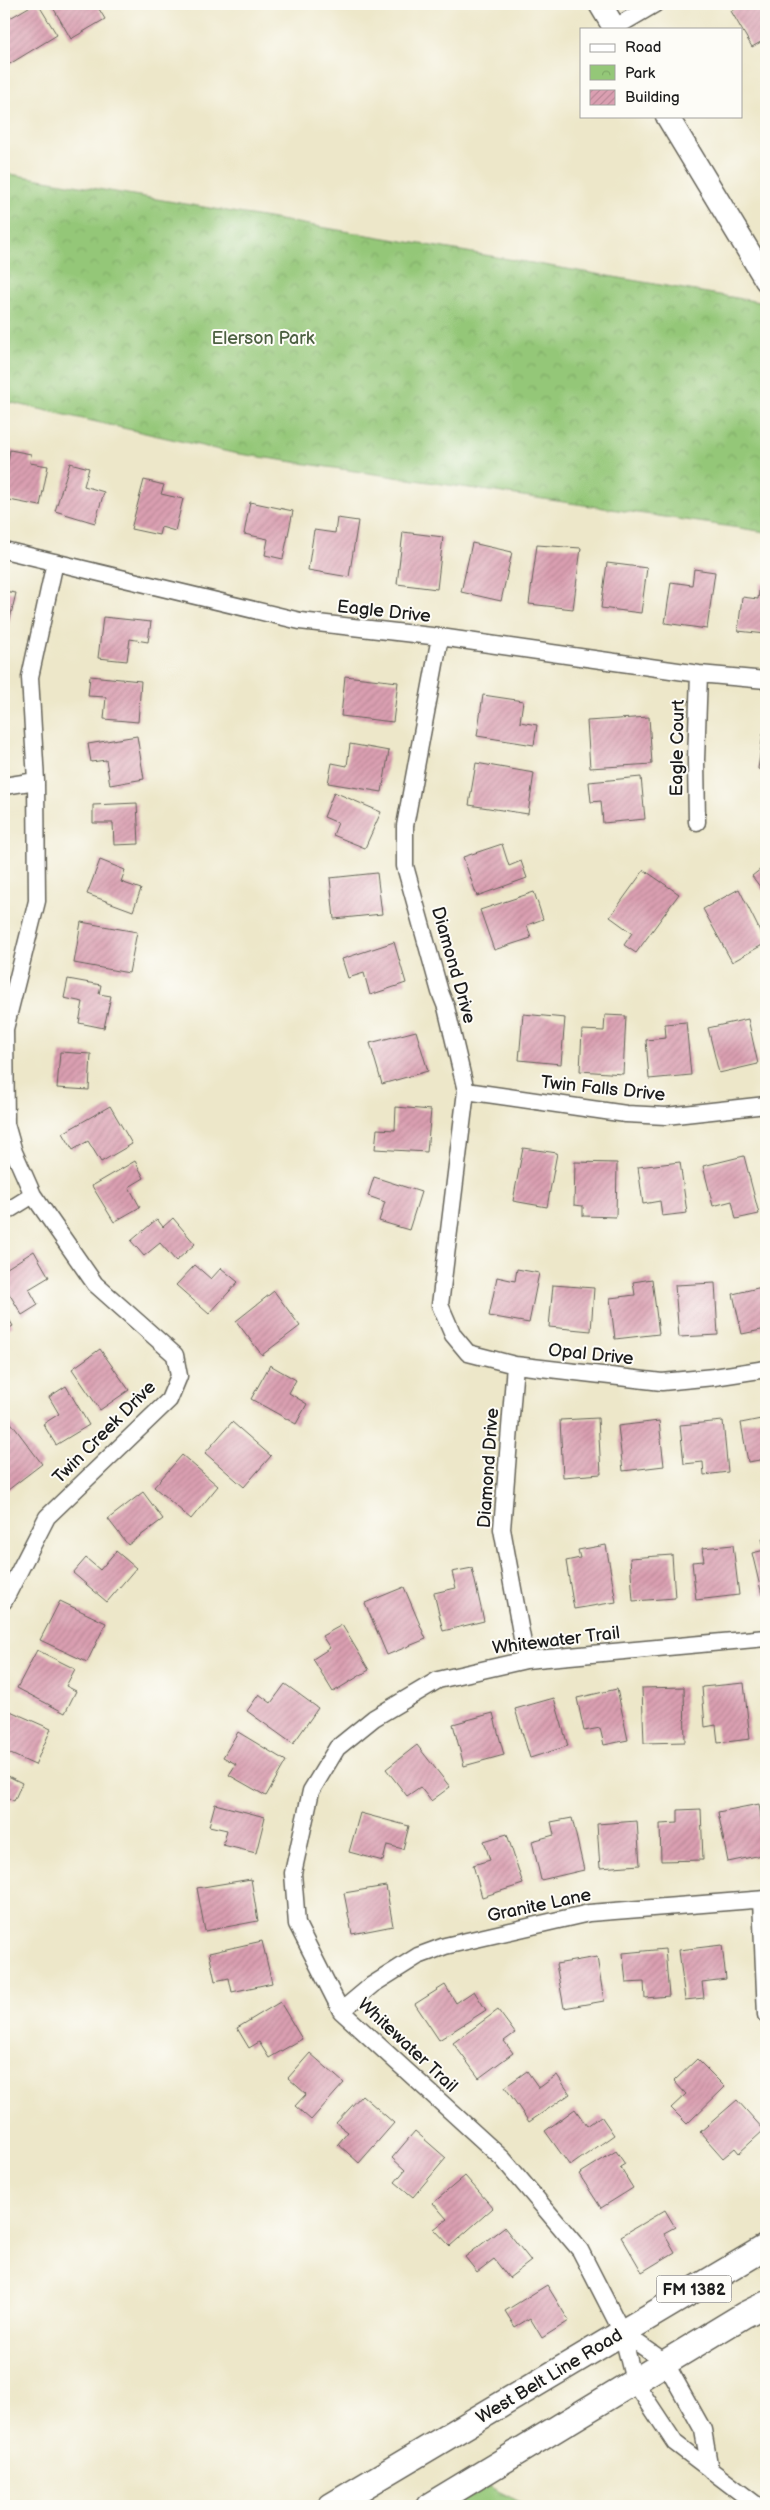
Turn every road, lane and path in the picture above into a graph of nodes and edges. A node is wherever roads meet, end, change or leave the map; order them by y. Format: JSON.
{"nodes":[{"id":1,"x":600,"y":4,"type":"edge"},
{"id":2,"x":655,"y":4,"type":"edge"},
{"id":3,"x":613,"y":28,"type":"edge"},
{"id":4,"x":616,"y":28,"type":"edge"},
{"id":5,"x":668,"y":118,"type":"edge"},
{"id":6,"x":766,"y":280,"type":"edge"},
{"id":7,"x":4,"y":550,"type":"edge"},
{"id":8,"x":55,"y":562,"type":"junction"},
{"id":9,"x":440,"y":637,"type":"junction"},
{"id":10,"x":699,"y":674,"type":"junction"},
{"id":11,"x":766,"y":680,"type":"edge"},
{"id":12,"x":36,"y":781,"type":"junction"},
{"id":13,"x":4,"y":786,"type":"edge"},
{"id":14,"x":697,"y":822,"type":"dead end"},
{"id":15,"x":4,"y":1029,"type":"edge"},
{"id":16,"x":466,"y":1091,"type":"junction"},
{"id":17,"x":766,"y":1105,"type":"edge"},
{"id":18,"x":33,"y":1195,"type":"junction"},
{"id":19,"x":4,"y":1213,"type":"edge"},
{"id":20,"x":440,"y":1305,"type":"joint"},
{"id":21,"x":516,"y":1365,"type":"junction"},
{"id":22,"x":766,"y":1369,"type":"edge"},
{"id":23,"x":4,"y":1600,"type":"edge"},
{"id":24,"x":766,"y":1638,"type":"edge"},
{"id":25,"x":526,"y":1660,"type":"junction"},
{"id":26,"x":764,"y":1900,"type":"edge"},
{"id":27,"x":341,"y":2011,"type":"junction"},
{"id":28,"x":766,"y":2015,"type":"edge"},
{"id":29,"x":766,"y":2247,"type":"edge"},
{"id":30,"x":766,"y":2304,"type":"edge"},
{"id":31,"x":622,"y":2332,"type":"junction"},
{"id":32,"x":665,"y":2362,"type":"junction"},
{"id":33,"x":634,"y":2381,"type":"junction"},
{"id":34,"x":710,"y":2470,"type":"junction"},
{"id":35,"x":331,"y":2506,"type":"edge"},
{"id":36,"x":429,"y":2506,"type":"edge"},
{"id":37,"x":758,"y":2506,"type":"edge"}],
"edges":[{"from":1,"to":3,"type":"street"},
{"from":2,"to":4,"type":"street"},
{"from":5,"to":6,"type":"street"},
{"from":7,"to":8,"type":"street","name":"Eagle Drive"},
{"from":8,"to":9,"type":"street","name":"Eagle Drive"},
{"from":8,"to":12,"type":"street","name":"Twin Creek Drive"},
{"from":9,"to":10,"type":"street","name":"Eagle Drive"},
{"from":9,"to":16,"type":"street","name":"Diamond Drive"},
{"from":10,"to":11,"type":"street","name":"Eagle Drive"},
{"from":10,"to":14,"type":"street","name":"Eagle Court"},
{"from":12,"to":13,"type":"street"},
{"from":12,"to":15,"type":"street","name":"Twin Creek Drive"},
{"from":15,"to":18,"type":"street","name":"Twin Creek Drive"},
{"from":16,"to":17,"type":"street","name":"Twin Falls Drive"},
{"from":16,"to":20,"type":"street","name":"Diamond Drive"},
{"from":18,"to":19,"type":"street"},
{"from":18,"to":23,"type":"street","name":"Twin Creek Drive"},
{"from":20,"to":21,"type":"street","name":"Opal Drive"},
{"from":21,"to":22,"type":"street","name":"Opal Drive"},
{"from":21,"to":25,"type":"street","name":"Diamond Drive"},
{"from":24,"to":25,"type":"street","name":"Whitewater Trail"},
{"from":25,"to":27,"type":"street","name":"Whitewater Trail"},
{"from":26,"to":27,"type":"street","name":"Granite Lane"},
{"from":26,"to":28,"type":"street"},
{"from":27,"to":31,"type":"street","name":"Whitewater Trail"},
{"from":29,"to":31,"type":"main road","name":"West Belt Line Road","number":"FM 1382"},
{"from":30,"to":32,"type":"main road","number":"FM 1382"},
{"from":31,"to":32,"type":"street","name":"Whitewater Trail"},
{"from":31,"to":33,"type":"street","name":"Whitewater Trail"},
{"from":31,"to":35,"type":"main road","name":"West Belt Line Road","number":"FM 1382"},
{"from":32,"to":33,"type":"main road","number":"FM 1382"},
{"from":32,"to":34,"type":"street","name":"Whitewater Trail"},
{"from":33,"to":34,"type":"street","name":"Whitewater Trail"},
{"from":33,"to":36,"type":"main road","number":"FM 1382"},
{"from":34,"to":37,"type":"street","name":"Whitewater Trail"}]}
